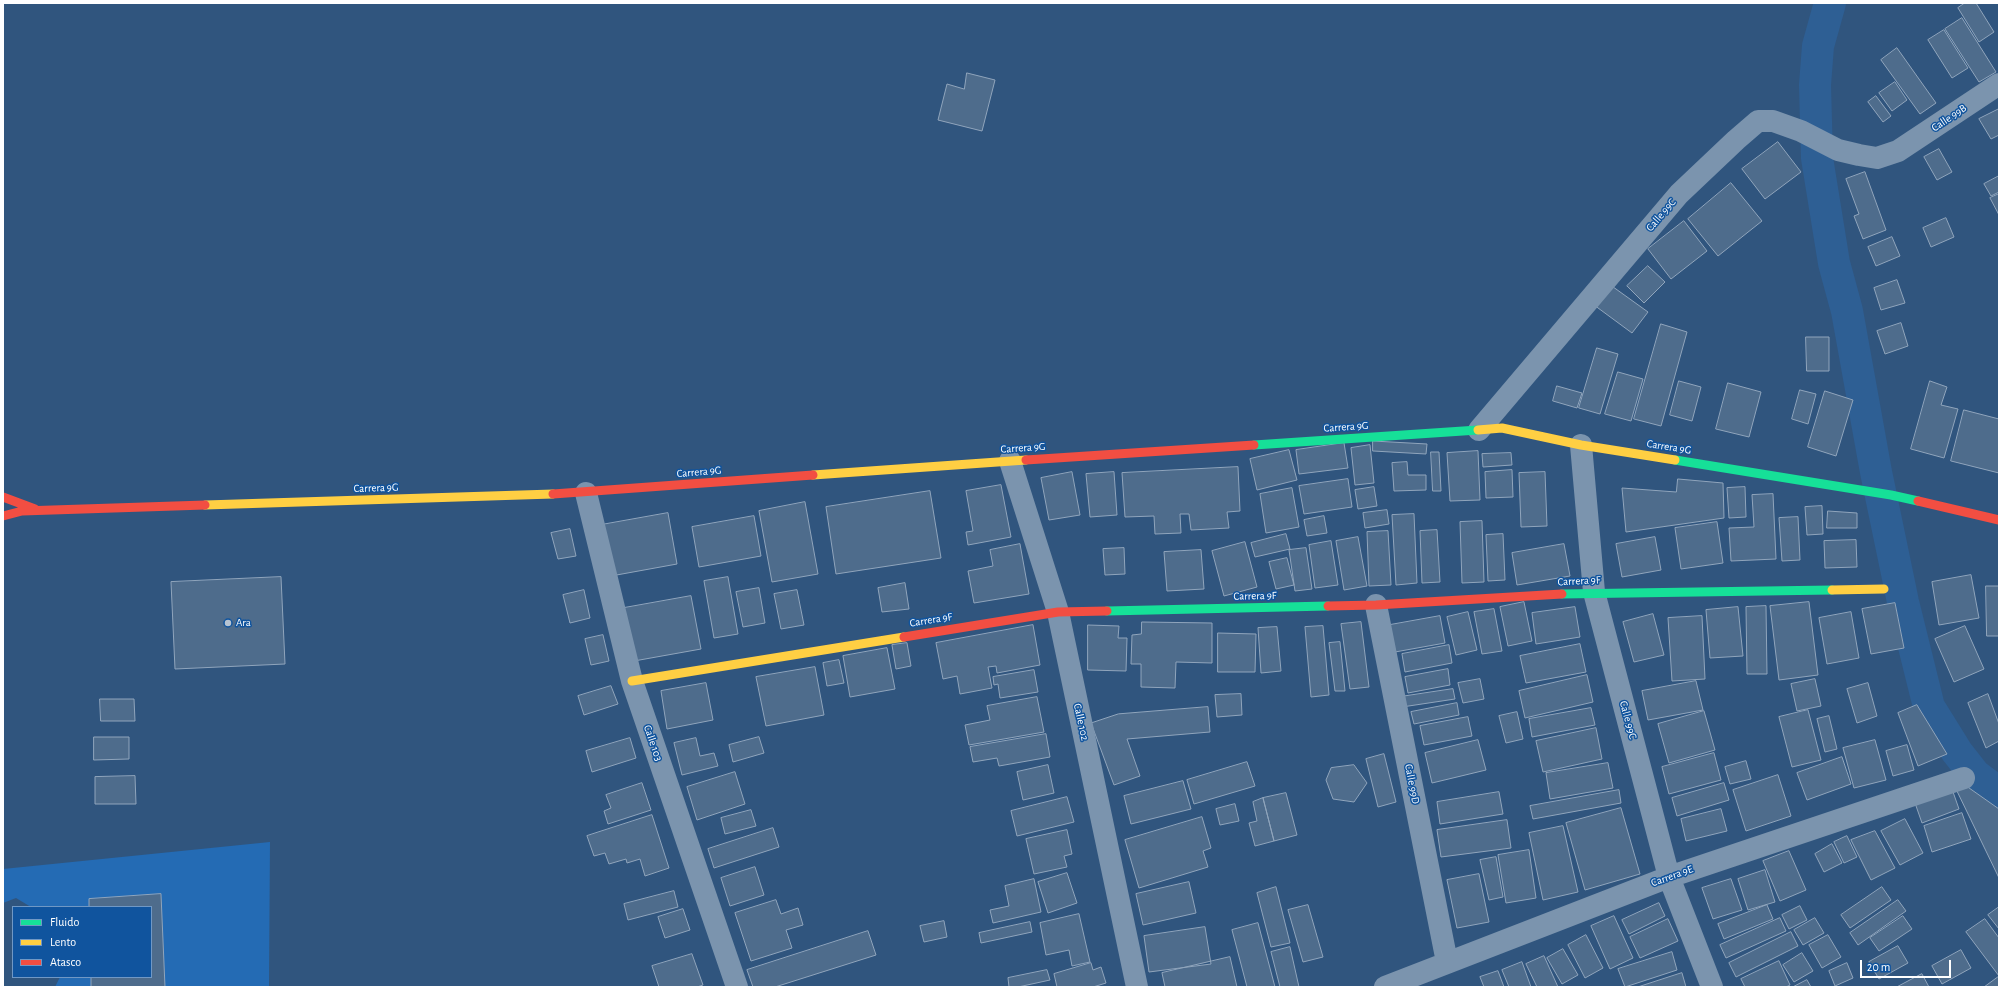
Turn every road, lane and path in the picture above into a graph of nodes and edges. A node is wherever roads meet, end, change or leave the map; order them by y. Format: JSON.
{"nodes":[{"id":1,"x":1999,"y":84,"type":"edge"},
{"id":2,"x":1898,"y":151,"type":"joint"},
{"id":3,"x":1479,"y":430,"type":"junction"},
{"id":4,"x":1581,"y":445,"type":"junction"},
{"id":5,"x":1010,"y":461,"type":"junction"},
{"id":6,"x":586,"y":493,"type":"junction"},
{"id":7,"x":3,"y":497,"type":"edge"},
{"id":8,"x":40,"y":511,"type":"junction"},
{"id":9,"x":3,"y":516,"type":"edge"},
{"id":10,"x":1999,"y":520,"type":"edge"},
{"id":11,"x":1884,"y":589,"type":"dead end"},
{"id":12,"x":1594,"y":592,"type":"junction"},
{"id":13,"x":1376,"y":605,"type":"junction"},
{"id":14,"x":1058,"y":612,"type":"junction"},
{"id":15,"x":632,"y":681,"type":"junction"},
{"id":16,"x":1964,"y":778,"type":"dead end"},
{"id":17,"x":1669,"y":876,"type":"junction"},
{"id":18,"x":1447,"y":962,"type":"junction"},
{"id":19,"x":737,"y":987,"type":"edge"},
{"id":20,"x":1137,"y":987,"type":"edge"},
{"id":21,"x":1385,"y":987,"type":"edge"},
{"id":22,"x":1712,"y":987,"type":"edge"}],
"edges":[{"from":1,"to":2,"type":"street","name":"Calle 99B"},
{"from":2,"to":3,"type":"street","name":"Calle 99C"},
{"from":3,"to":4,"type":"street","name":"Carrera 9G"},
{"from":3,"to":5,"type":"street","name":"Carrera 9G"},
{"from":4,"to":10,"type":"street","name":"Carrera 9G"},
{"from":4,"to":12,"type":"street","name":"Calle 99C"},
{"from":5,"to":6,"type":"street","name":"Carrera 9G"},
{"from":5,"to":14,"type":"street","name":"Calle 102"},
{"from":6,"to":8,"type":"street","name":"Carrera 9G"},
{"from":6,"to":15,"type":"street","name":"Calle 103"},
{"from":7,"to":8,"type":"street","name":"Carrera 9G"},
{"from":8,"to":9,"type":"street","name":"Carrera 9G"},
{"from":11,"to":12,"type":"street","name":"Carrera 9F"},
{"from":12,"to":13,"type":"street","name":"Carrera 9F"},
{"from":12,"to":17,"type":"street","name":"Calle 99C"},
{"from":13,"to":14,"type":"street","name":"Carrera 9F"},
{"from":13,"to":18,"type":"street","name":"Calle 99D"},
{"from":14,"to":15,"type":"street","name":"Carrera 9F"},
{"from":14,"to":20,"type":"street","name":"Calle 102"},
{"from":15,"to":19,"type":"street","name":"Calle 103"},
{"from":16,"to":17,"type":"street","name":"Carrera 9E"},
{"from":17,"to":18,"type":"street","name":"Carrera 9E"},
{"from":17,"to":22,"type":"street","name":"Calle 99C"},
{"from":18,"to":21,"type":"street","name":"Carrera 9E"}]}
